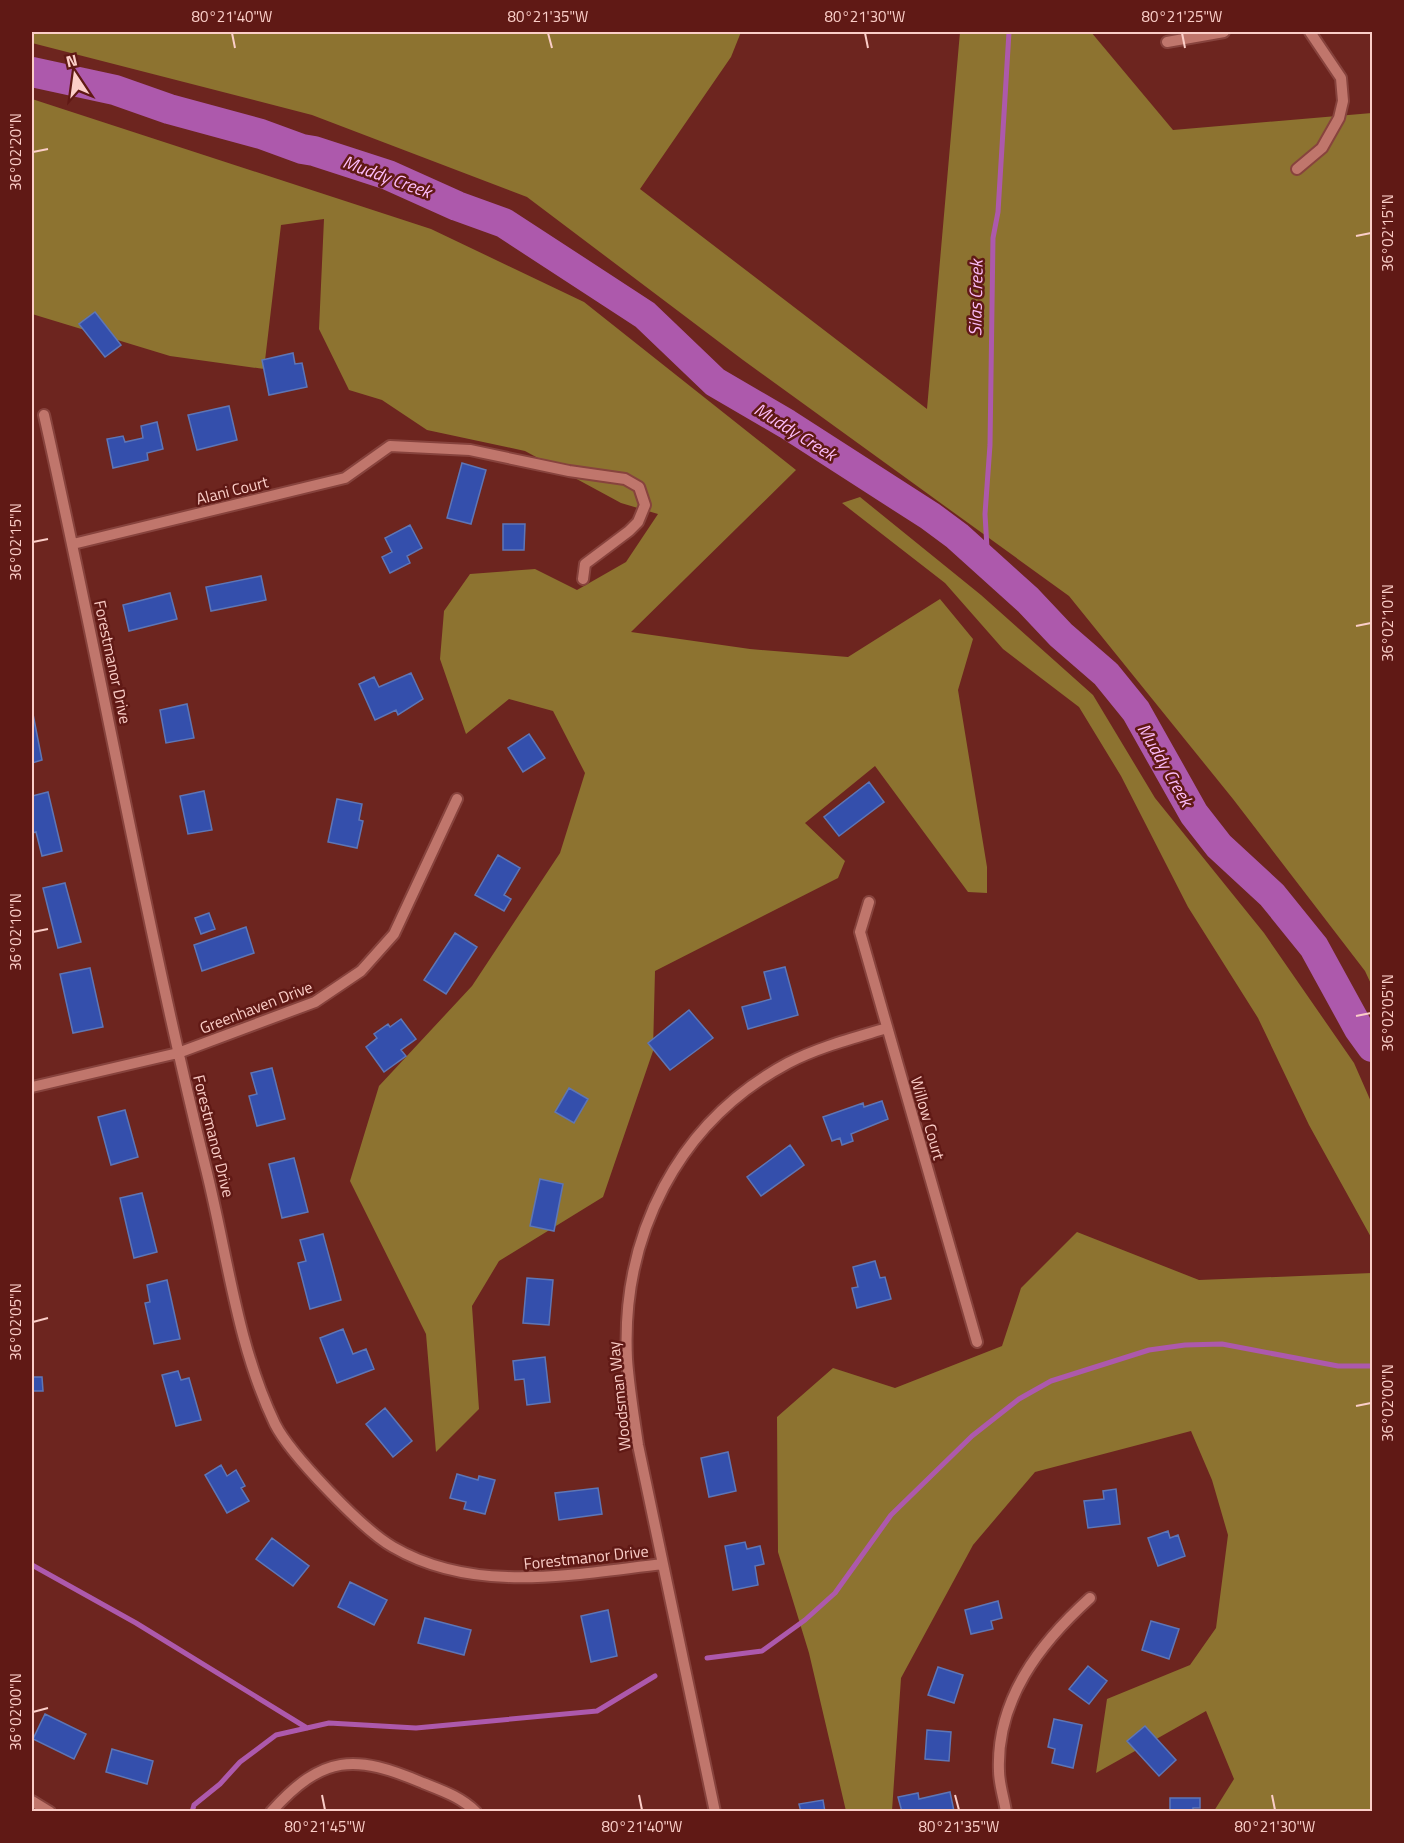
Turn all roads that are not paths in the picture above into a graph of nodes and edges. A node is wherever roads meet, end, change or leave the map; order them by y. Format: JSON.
{"nodes":[{"id":1,"x":1224,"y":32,"type":"edge"},
{"id":2,"x":1310,"y":32,"type":"edge"},
{"id":3,"x":1167,"y":42,"type":"dead end"},
{"id":4,"x":1297,"y":169,"type":"dead end"},
{"id":5,"x":44,"y":415,"type":"dead end"},
{"id":6,"x":73,"y":544,"type":"junction"},
{"id":7,"x":583,"y":579,"type":"dead end"},
{"id":8,"x":457,"y":799,"type":"dead end"},
{"id":9,"x":869,"y":902,"type":"dead end"},
{"id":10,"x":887,"y":1028,"type":"junction"},
{"id":11,"x":178,"y":1053,"type":"junction"},
{"id":12,"x":32,"y":1087,"type":"edge"},
{"id":13,"x":976,"y":1342,"type":"dead end"},
{"id":14,"x":663,"y":1564,"type":"junction"},
{"id":15,"x":1090,"y":1598,"type":"dead end"},
{"id":16,"x":32,"y":1801,"type":"edge"},
{"id":17,"x":50,"y":1812,"type":"edge"},
{"id":18,"x":271,"y":1812,"type":"edge"},
{"id":19,"x":476,"y":1812,"type":"edge"},
{"id":20,"x":715,"y":1812,"type":"edge"},
{"id":21,"x":1006,"y":1812,"type":"edge"}],
"edges":[{"from":1,"to":3,"type":"street"},
{"from":2,"to":4,"type":"street"},
{"from":5,"to":6,"type":"street","name":"Forestmanor Drive"},
{"from":6,"to":7,"type":"street","name":"Alani Court"},
{"from":6,"to":11,"type":"street","name":"Forestmanor Drive"},
{"from":8,"to":11,"type":"street","name":"Greenhaven Drive"},
{"from":9,"to":10,"type":"street","name":"Willow Court"},
{"from":10,"to":13,"type":"street","name":"Willow Court"},
{"from":10,"to":14,"type":"street","name":"Woodsman Way"},
{"from":11,"to":12,"type":"street","name":"Greenhaven Drive"},
{"from":11,"to":14,"type":"street","name":"Forestmanor Drive"},
{"from":14,"to":20,"type":"street","name":"Woodsman Way"},
{"from":15,"to":21,"type":"street"},
{"from":16,"to":17,"type":"street"},
{"from":18,"to":19,"type":"street"}]}
